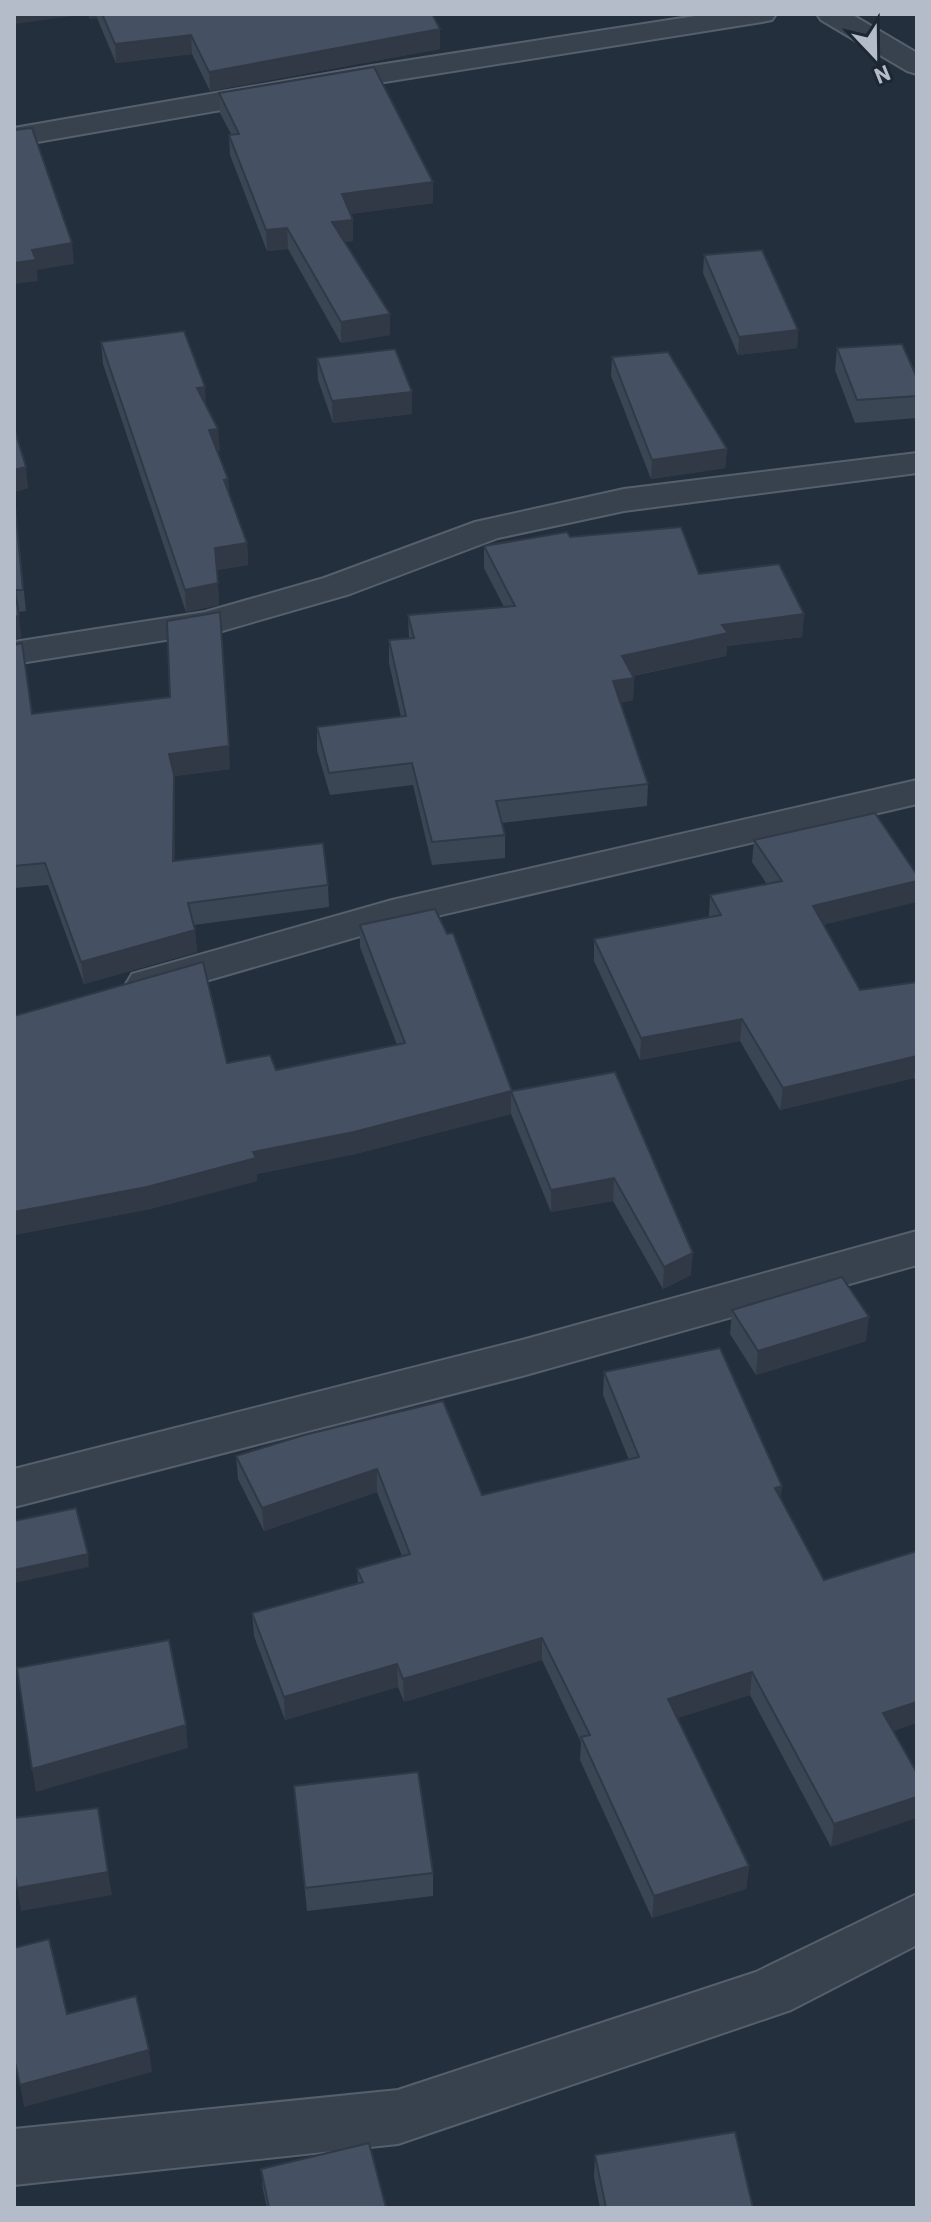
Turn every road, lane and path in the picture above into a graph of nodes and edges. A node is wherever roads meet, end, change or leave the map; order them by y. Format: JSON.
{"nodes":[{"id":1,"x":762,"y":14,"type":"edge"},
{"id":2,"x":831,"y":14,"type":"edge"},
{"id":3,"x":917,"y":65,"type":"edge"},
{"id":4,"x":14,"y":137,"type":"edge"},
{"id":5,"x":917,"y":463,"type":"edge"},
{"id":6,"x":14,"y":653,"type":"edge"},
{"id":7,"x":917,"y":792,"type":"edge"},
{"id":8,"x":105,"y":996,"type":"edge"},
{"id":9,"x":917,"y":1248,"type":"edge"},
{"id":10,"x":14,"y":1488,"type":"edge"},
{"id":11,"x":917,"y":1918,"type":"edge"},
{"id":12,"x":14,"y":2157,"type":"edge"}],
"edges":[{"from":1,"to":4,"type":"street"},
{"from":2,"to":3,"type":"street"},
{"from":5,"to":6,"type":"street"},
{"from":7,"to":8,"type":"street"},
{"from":9,"to":10,"type":"street"},
{"from":11,"to":12,"type":"street"}]}
